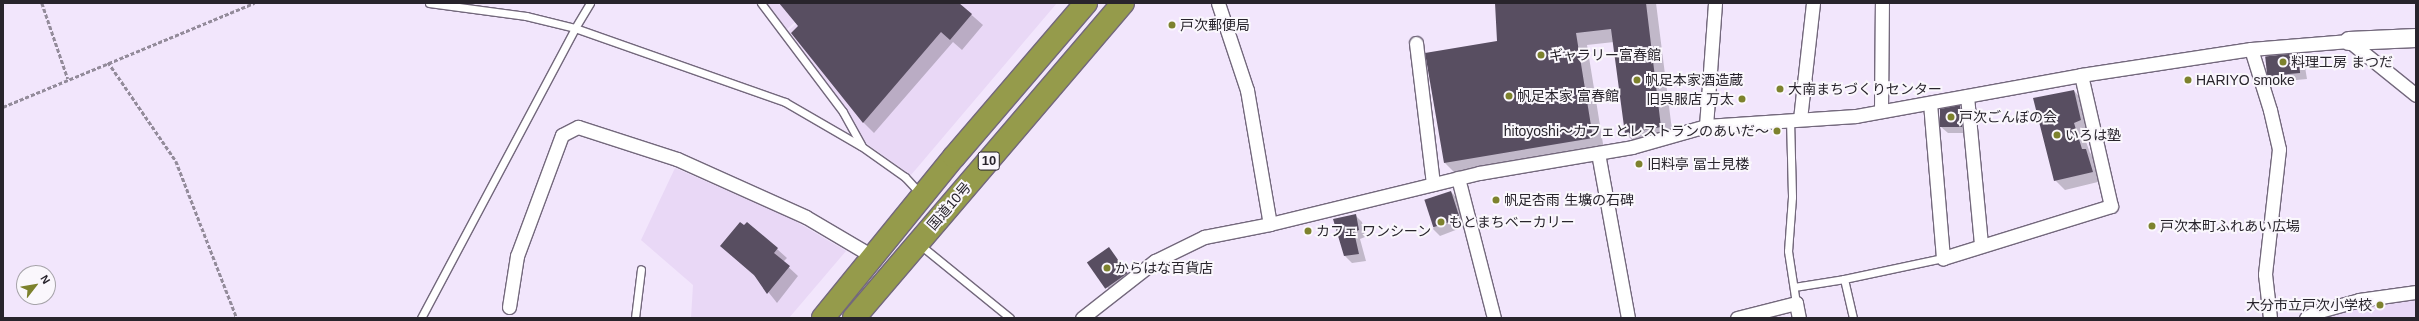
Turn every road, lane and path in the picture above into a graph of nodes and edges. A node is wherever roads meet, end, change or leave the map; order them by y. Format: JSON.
{"nodes":[{"id":1,"x":42,"y":3,"type":"edge"},
{"id":2,"x":254,"y":3,"type":"edge"},
{"id":3,"x":430,"y":3,"type":"edge"},
{"id":4,"x":590,"y":3,"type":"edge"},
{"id":5,"x":761,"y":3,"type":"edge"},
{"id":6,"x":1086,"y":3,"type":"edge"},
{"id":7,"x":1123,"y":3,"type":"edge"},
{"id":8,"x":1218,"y":3,"type":"edge"},
{"id":9,"x":1715,"y":3,"type":"edge"},
{"id":10,"x":1813,"y":3,"type":"edge"},
{"id":11,"x":1882,"y":3,"type":"edge"},
{"id":12,"x":575,"y":28,"type":"junction"},
{"id":13,"x":2416,"y":38,"type":"edge"},
{"id":14,"x":2348,"y":41,"type":"junction"},
{"id":15,"x":1416,"y":43,"type":"dead end"},
{"id":16,"x":2251,"y":49,"type":"junction"},
{"id":17,"x":108,"y":62,"type":"junction"},
{"id":18,"x":2081,"y":74,"type":"junction"},
{"id":19,"x":68,"y":79,"type":"junction"},
{"id":20,"x":2416,"y":95,"type":"edge"},
{"id":21,"x":1967,"y":96,"type":"junction"},
{"id":22,"x":1930,"y":102,"type":"junction"},
{"id":23,"x":3,"y":106,"type":"edge"},
{"id":24,"x":1881,"y":112,"type":"junction"},
{"id":25,"x":1795,"y":119,"type":"junction"},
{"id":26,"x":1706,"y":126,"type":"junction"},
{"id":27,"x":861,"y":146,"type":"junction"},
{"id":28,"x":1598,"y":153,"type":"junction"},
{"id":29,"x":1458,"y":178,"type":"junction"},
{"id":30,"x":1433,"y":184,"type":"junction"},
{"id":31,"x":923,"y":196,"type":"junction"},
{"id":32,"x":1270,"y":224,"type":"junction"},
{"id":33,"x":917,"y":243,"type":"junction"},
{"id":34,"x":1981,"y":245,"type":"junction"},
{"id":35,"x":872,"y":256,"type":"junction"},
{"id":36,"x":1943,"y":258,"type":"junction"},
{"id":37,"x":641,"y":269,"type":"dead end"},
{"id":38,"x":1844,"y":279,"type":"junction"},
{"id":39,"x":1794,"y":287,"type":"junction"},
{"id":40,"x":2416,"y":292,"type":"edge"},
{"id":41,"x":1796,"y":303,"type":"junction"},
{"id":42,"x":509,"y":307,"type":"dead end"},
{"id":43,"x":238,"y":318,"type":"edge"},
{"id":44,"x":421,"y":318,"type":"edge"},
{"id":45,"x":635,"y":318,"type":"edge"},
{"id":46,"x":823,"y":318,"type":"edge"},
{"id":47,"x":854,"y":318,"type":"edge"},
{"id":48,"x":1010,"y":318,"type":"edge"},
{"id":49,"x":1082,"y":318,"type":"edge"},
{"id":50,"x":1494,"y":318,"type":"edge"},
{"id":51,"x":1628,"y":318,"type":"edge"},
{"id":52,"x":1737,"y":318,"type":"edge"},
{"id":53,"x":1798,"y":318,"type":"edge"},
{"id":54,"x":1853,"y":318,"type":"edge"},
{"id":55,"x":2270,"y":318,"type":"edge"},
{"id":56,"x":2306,"y":318,"type":"edge"}],
"edges":[{"from":1,"to":19,"type":"path"},
{"from":2,"to":17,"type":"path"},
{"from":3,"to":12,"type":"lane"},
{"from":4,"to":12,"type":"lane"},
{"from":5,"to":27,"type":"lane"},
{"from":6,"to":31,"type":"highway","name":"国道10号","number":"10"},
{"from":7,"to":33,"type":"highway","name":"国道10号","number":"10"},
{"from":8,"to":32,"type":"street"},
{"from":9,"to":26,"type":"street"},
{"from":10,"to":25,"type":"street"},
{"from":11,"to":24,"type":"street"},
{"from":12,"to":27,"type":"lane"},
{"from":12,"to":44,"type":"lane"},
{"from":13,"to":14,"type":"street"},
{"from":14,"to":16,"type":"street"},
{"from":14,"to":20,"type":"street"},
{"from":15,"to":30,"type":"street"},
{"from":16,"to":18,"type":"street"},
{"from":16,"to":55,"type":"street"},
{"from":17,"to":19,"type":"path"},
{"from":17,"to":43,"type":"path"},
{"from":18,"to":21,"type":"street"},
{"from":18,"to":34,"type":"street"},
{"from":19,"to":23,"type":"path"},
{"from":21,"to":22,"type":"street"},
{"from":21,"to":34,"type":"street"},
{"from":22,"to":24,"type":"street"},
{"from":22,"to":36,"type":"street"},
{"from":24,"to":25,"type":"street"},
{"from":25,"to":26,"type":"street"},
{"from":25,"to":39,"type":"lane"},
{"from":26,"to":28,"type":"street"},
{"from":27,"to":31,"type":"lane"},
{"from":28,"to":29,"type":"street"},
{"from":28,"to":51,"type":"street"},
{"from":29,"to":30,"type":"street"},
{"from":29,"to":50,"type":"street"},
{"from":30,"to":32,"type":"street"},
{"from":31,"to":35,"type":"highway","name":"国道10号","number":"10"},
{"from":32,"to":49,"type":"street"},
{"from":33,"to":47,"type":"highway","name":"国道10号","number":"10"},
{"from":33,"to":48,"type":"lane"},
{"from":34,"to":36,"type":"street"},
{"from":35,"to":42,"type":"street"},
{"from":35,"to":46,"type":"highway","name":"国道10号","number":"10"},
{"from":36,"to":38,"type":"lane"},
{"from":37,"to":45,"type":"lane"},
{"from":38,"to":39,"type":"lane"},
{"from":38,"to":54,"type":"lane"},
{"from":39,"to":41,"type":"lane"},
{"from":40,"to":56,"type":"street"},
{"from":41,"to":52,"type":"street"},
{"from":41,"to":53,"type":"street"}]}
